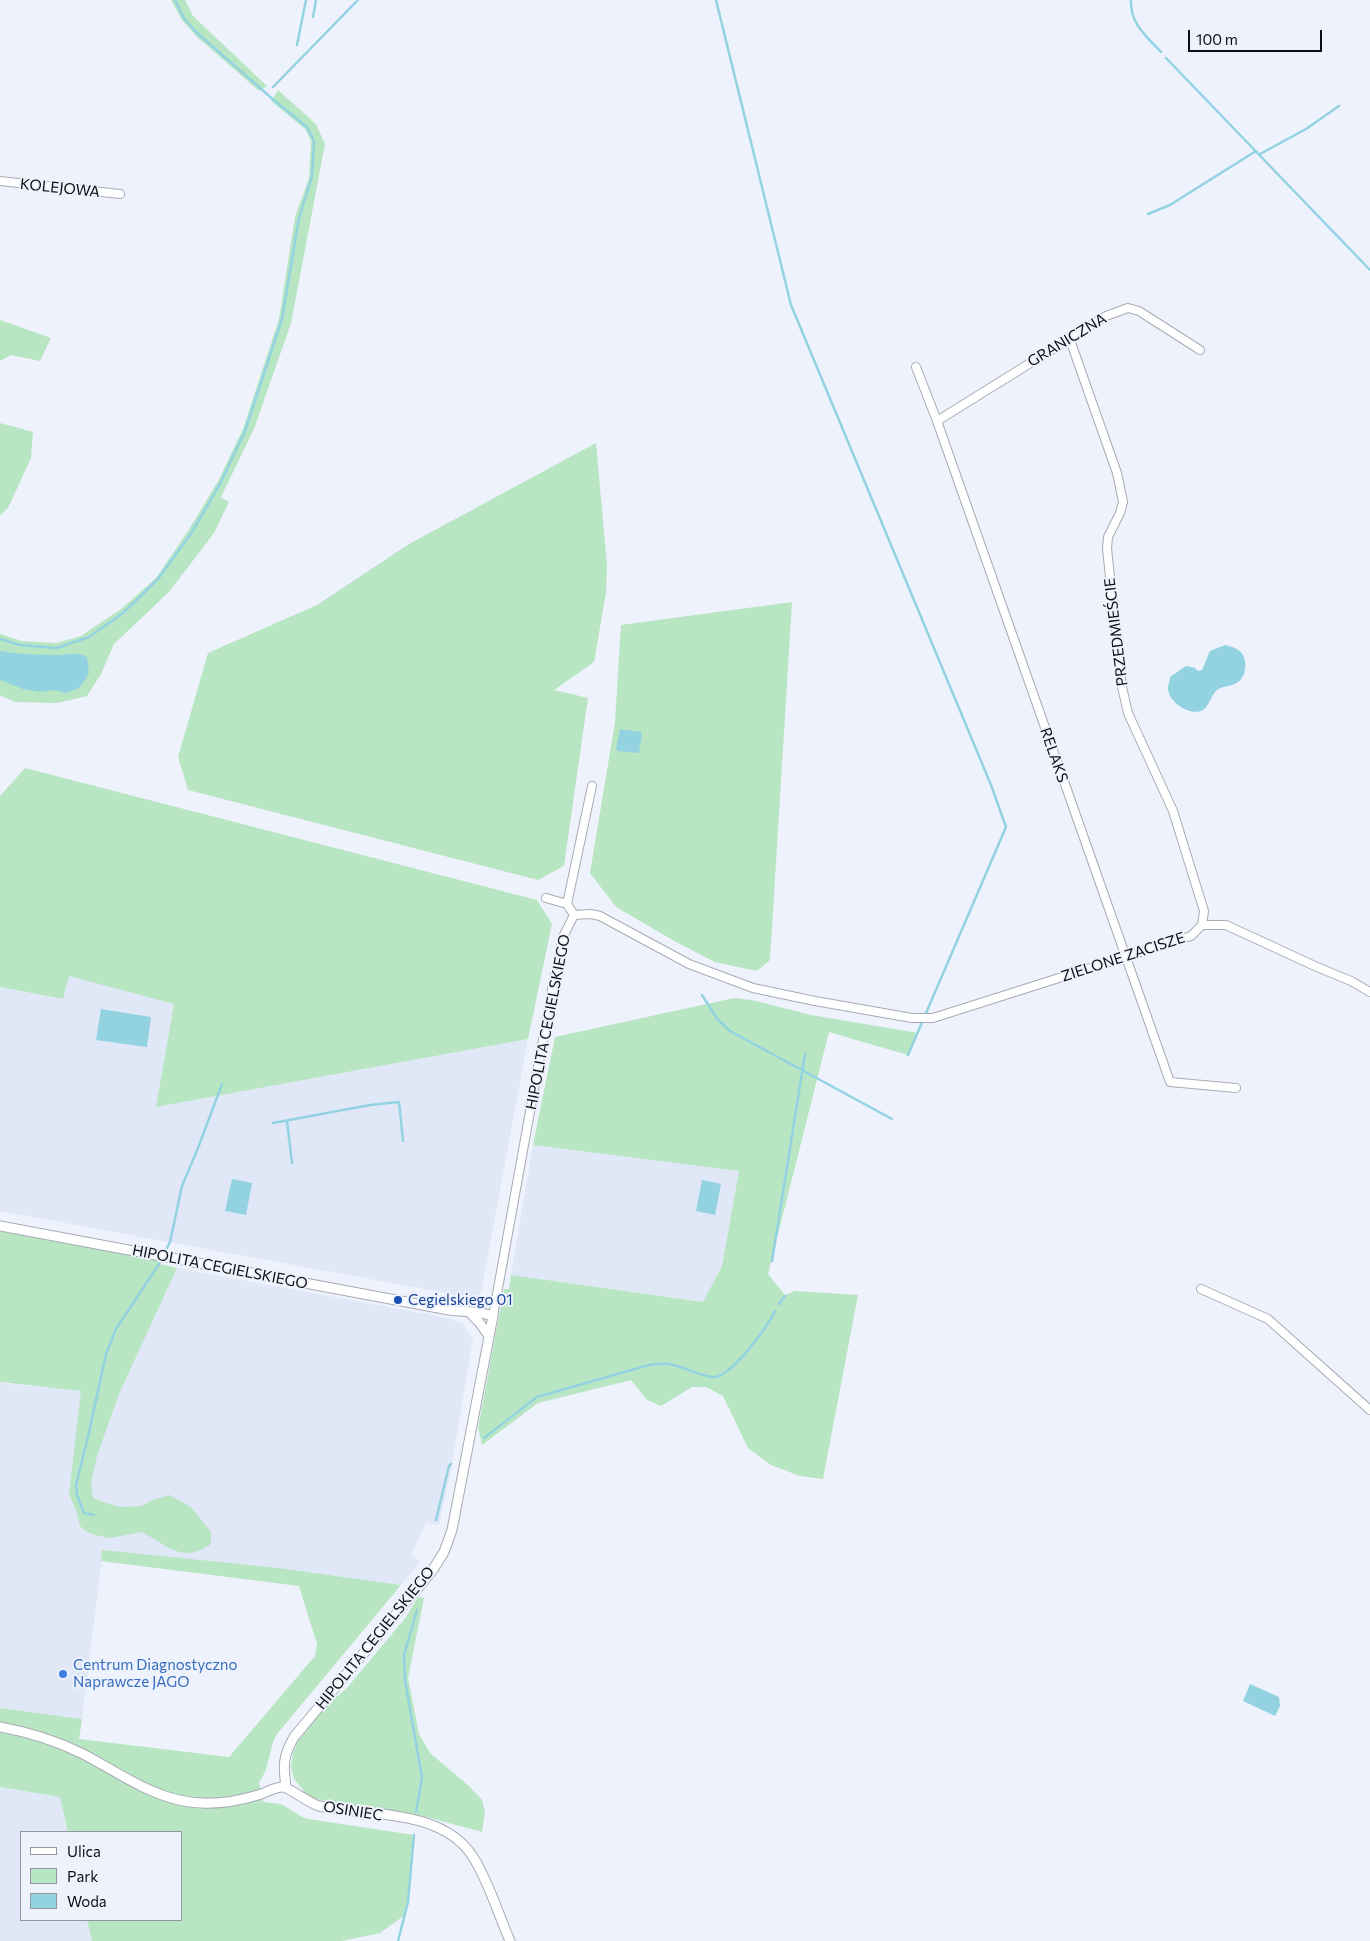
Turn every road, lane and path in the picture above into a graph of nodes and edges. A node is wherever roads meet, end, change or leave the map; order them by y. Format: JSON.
{"nodes":[{"id":1,"x":0,"y":181,"type":"edge"},
{"id":2,"x":120,"y":194,"type":"dead end"},
{"id":3,"x":1069,"y":337,"type":"junction"},
{"id":4,"x":1200,"y":350,"type":"dead end"},
{"id":5,"x":916,"y":367,"type":"dead end"},
{"id":6,"x":937,"y":421,"type":"junction"},
{"id":7,"x":592,"y":786,"type":"dead end"},
{"id":8,"x":546,"y":898,"type":"dead end"},
{"id":9,"x":567,"y":904,"type":"junction"},
{"id":10,"x":574,"y":915,"type":"junction"},
{"id":11,"x":1202,"y":925,"type":"junction"},
{"id":12,"x":1125,"y":957,"type":"junction"},
{"id":13,"x":1370,"y":992,"type":"edge"},
{"id":14,"x":924,"y":1019,"type":"joint"},
{"id":15,"x":1236,"y":1088,"type":"dead end"},
{"id":16,"x":0,"y":1226,"type":"edge"},
{"id":17,"x":1201,"y":1289,"type":"dead end"},
{"id":18,"x":470,"y":1313,"type":"junction"},
{"id":19,"x":493,"y":1316,"type":"junction"},
{"id":20,"x":489,"y":1336,"type":"junction"},
{"id":21,"x":1370,"y":1410,"type":"edge"},
{"id":22,"x":0,"y":1727,"type":"edge"},
{"id":23,"x":286,"y":1787,"type":"junction"},
{"id":24,"x":510,"y":1941,"type":"edge"}],
"edges":[{"from":1,"to":2,"type":"street","name":"KOLEJOWA"},
{"from":3,"to":4,"type":"street","name":"GRANICZNA"},
{"from":3,"to":6,"type":"street","name":"GRANICZNA"},
{"from":3,"to":11,"type":"street","name":"PRZEDMIEŚCIE"},
{"from":5,"to":6,"type":"street","name":"RELAKS"},
{"from":6,"to":12,"type":"street","name":"RELAKS"},
{"from":7,"to":9,"type":"street"},
{"from":8,"to":9,"type":"street"},
{"from":9,"to":10,"type":"street"},
{"from":10,"to":14,"type":"street","name":"HIPOLITA CEGIELSKIEGO"},
{"from":10,"to":19,"type":"street","name":"HIPOLITA CEGIELSKIEGO"},
{"from":11,"to":12,"type":"street","name":"ZIELONE ZACISZE"},
{"from":11,"to":13,"type":"street","name":"ZIELONE ZACISZE"},
{"from":12,"to":14,"type":"street","name":"ZIELONE ZACISZE"},
{"from":12,"to":15,"type":"street","name":"RELAKS"},
{"from":16,"to":18,"type":"street","name":"HIPOLITA CEGIELSKIEGO"},
{"from":17,"to":21,"type":"street"},
{"from":18,"to":19,"type":"street","name":"HIPOLITA CEGIELSKIEGO"},
{"from":18,"to":20,"type":"street"},
{"from":19,"to":20,"type":"street","name":"HIPOLITA CEGIELSKIEGO"},
{"from":20,"to":23,"type":"street","name":"HIPOLITA CEGIELSKIEGO"},
{"from":22,"to":23,"type":"street"},
{"from":23,"to":24,"type":"street","name":"OSINIEC"}]}
